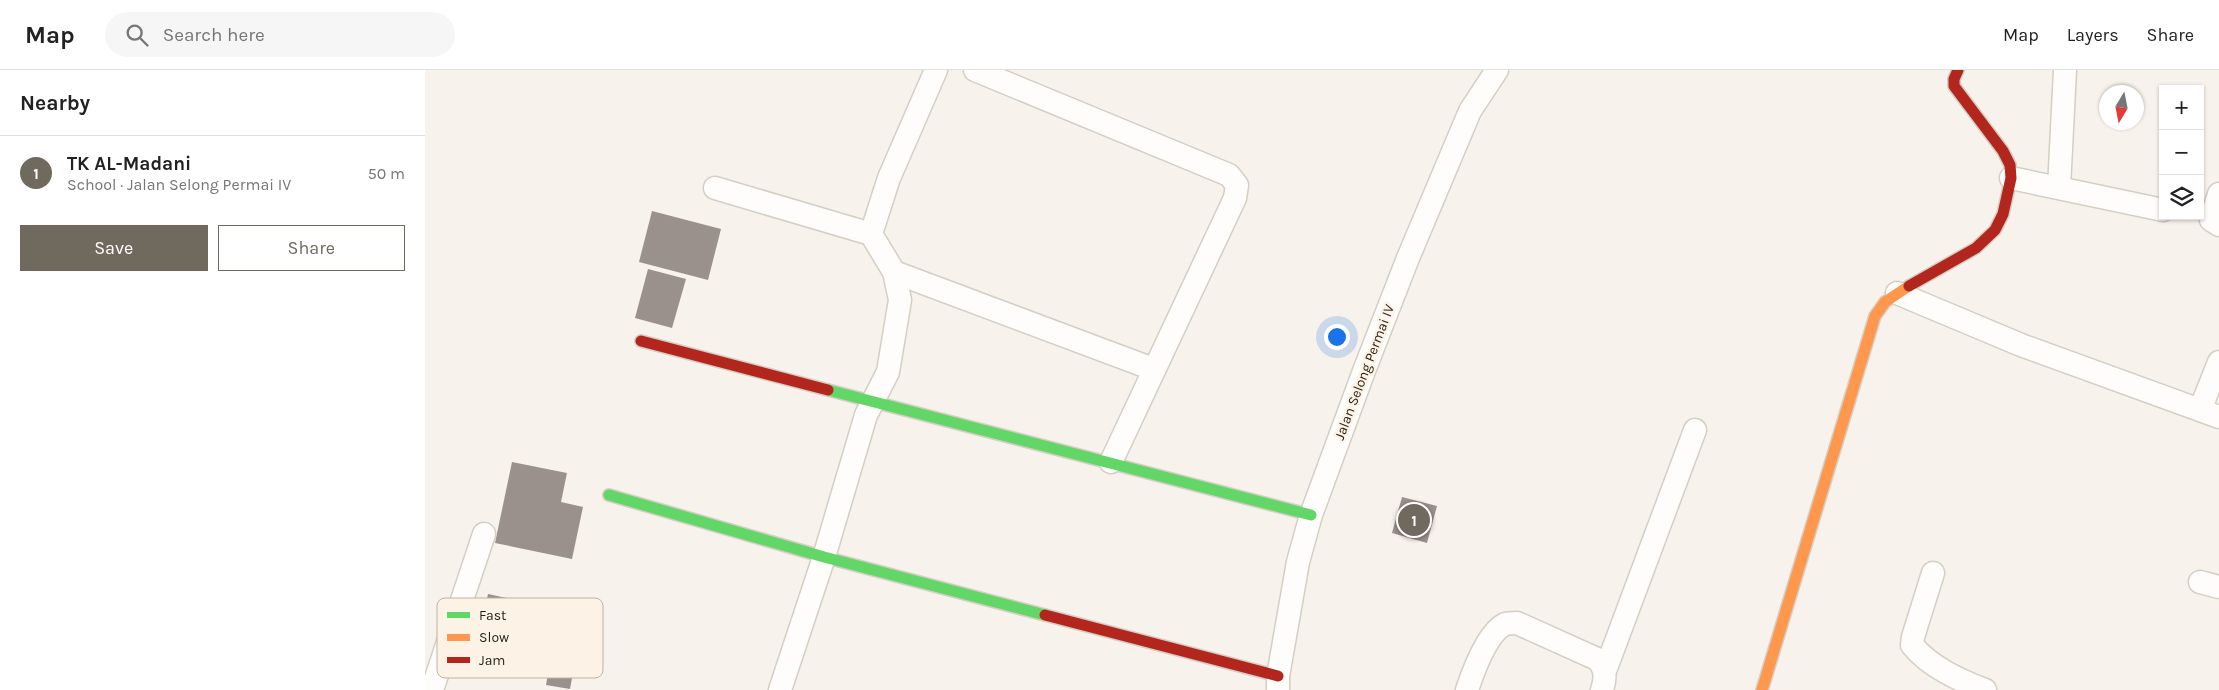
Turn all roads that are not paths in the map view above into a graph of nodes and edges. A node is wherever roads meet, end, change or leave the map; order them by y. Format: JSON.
{"nodes":[{"id":1,"x":936,"y":70,"type":"edge"},
{"id":2,"x":975,"y":70,"type":"edge"},
{"id":3,"x":1497,"y":70,"type":"edge"},
{"id":4,"x":1958,"y":70,"type":"edge"},
{"id":5,"x":2065,"y":70,"type":"edge"},
{"id":6,"x":2011,"y":178,"type":"junction"},
{"id":7,"x":715,"y":188,"type":"dead end"},
{"id":8,"x":2059,"y":188,"type":"junction"},
{"id":9,"x":2219,"y":194,"type":"edge"},
{"id":10,"x":2159,"y":209,"type":"edge"},
{"id":11,"x":2207,"y":220,"type":"edge"},
{"id":12,"x":871,"y":234,"type":"junction"},
{"id":13,"x":894,"y":272,"type":"junction"},
{"id":14,"x":1897,"y":293,"type":"junction"},
{"id":15,"x":641,"y":341,"type":"dead end"},
{"id":16,"x":2219,"y":362,"type":"edge"},
{"id":17,"x":1153,"y":369,"type":"junction"},
{"id":18,"x":873,"y":401,"type":"junction"},
{"id":19,"x":2210,"y":414,"type":"edge"},
{"id":20,"x":1695,"y":430,"type":"dead end"},
{"id":21,"x":1111,"y":462,"type":"junction"},
{"id":22,"x":609,"y":495,"type":"dead end"},
{"id":23,"x":1311,"y":515,"type":"junction"},
{"id":24,"x":484,"y":534,"type":"dead end"},
{"id":25,"x":824,"y":557,"type":"junction"},
{"id":26,"x":1933,"y":573,"type":"dead end"},
{"id":27,"x":463,"y":598,"type":"edge"},
{"id":28,"x":437,"y":675,"type":"edge"},
{"id":29,"x":1603,"y":680,"type":"edge"},
{"id":30,"x":1278,"y":683,"type":"edge"},
{"id":31,"x":432,"y":690,"type":"edge"},
{"id":32,"x":780,"y":690,"type":"edge"},
{"id":33,"x":1467,"y":690,"type":"edge"},
{"id":34,"x":1762,"y":690,"type":"edge"},
{"id":35,"x":1985,"y":690,"type":"edge"}],
"edges":[{"from":1,"to":12,"type":"street"},
{"from":2,"to":17,"type":"street"},
{"from":3,"to":23,"type":"street","name":"Jalan Selong Permai IV"},
{"from":4,"to":6,"type":"street"},
{"from":5,"to":8,"type":"street"},
{"from":6,"to":8,"type":"street"},
{"from":6,"to":14,"type":"street"},
{"from":7,"to":12,"type":"street"},
{"from":8,"to":10,"type":"street"},
{"from":9,"to":11,"type":"street"},
{"from":12,"to":13,"type":"street"},
{"from":13,"to":17,"type":"street"},
{"from":13,"to":18,"type":"street"},
{"from":14,"to":19,"type":"street"},
{"from":14,"to":34,"type":"street"},
{"from":15,"to":18,"type":"street"},
{"from":16,"to":19,"type":"street"},
{"from":17,"to":21,"type":"street"},
{"from":18,"to":21,"type":"street"},
{"from":18,"to":25,"type":"street"},
{"from":20,"to":29,"type":"street"},
{"from":21,"to":23,"type":"street"},
{"from":22,"to":25,"type":"street"},
{"from":23,"to":30,"type":"street","name":"Jalan Selong Permai IV"},
{"from":24,"to":27,"type":"street"},
{"from":25,"to":30,"type":"street"},
{"from":25,"to":32,"type":"street"},
{"from":26,"to":35,"type":"street"},
{"from":28,"to":31,"type":"street"},
{"from":29,"to":33,"type":"street"}]}
